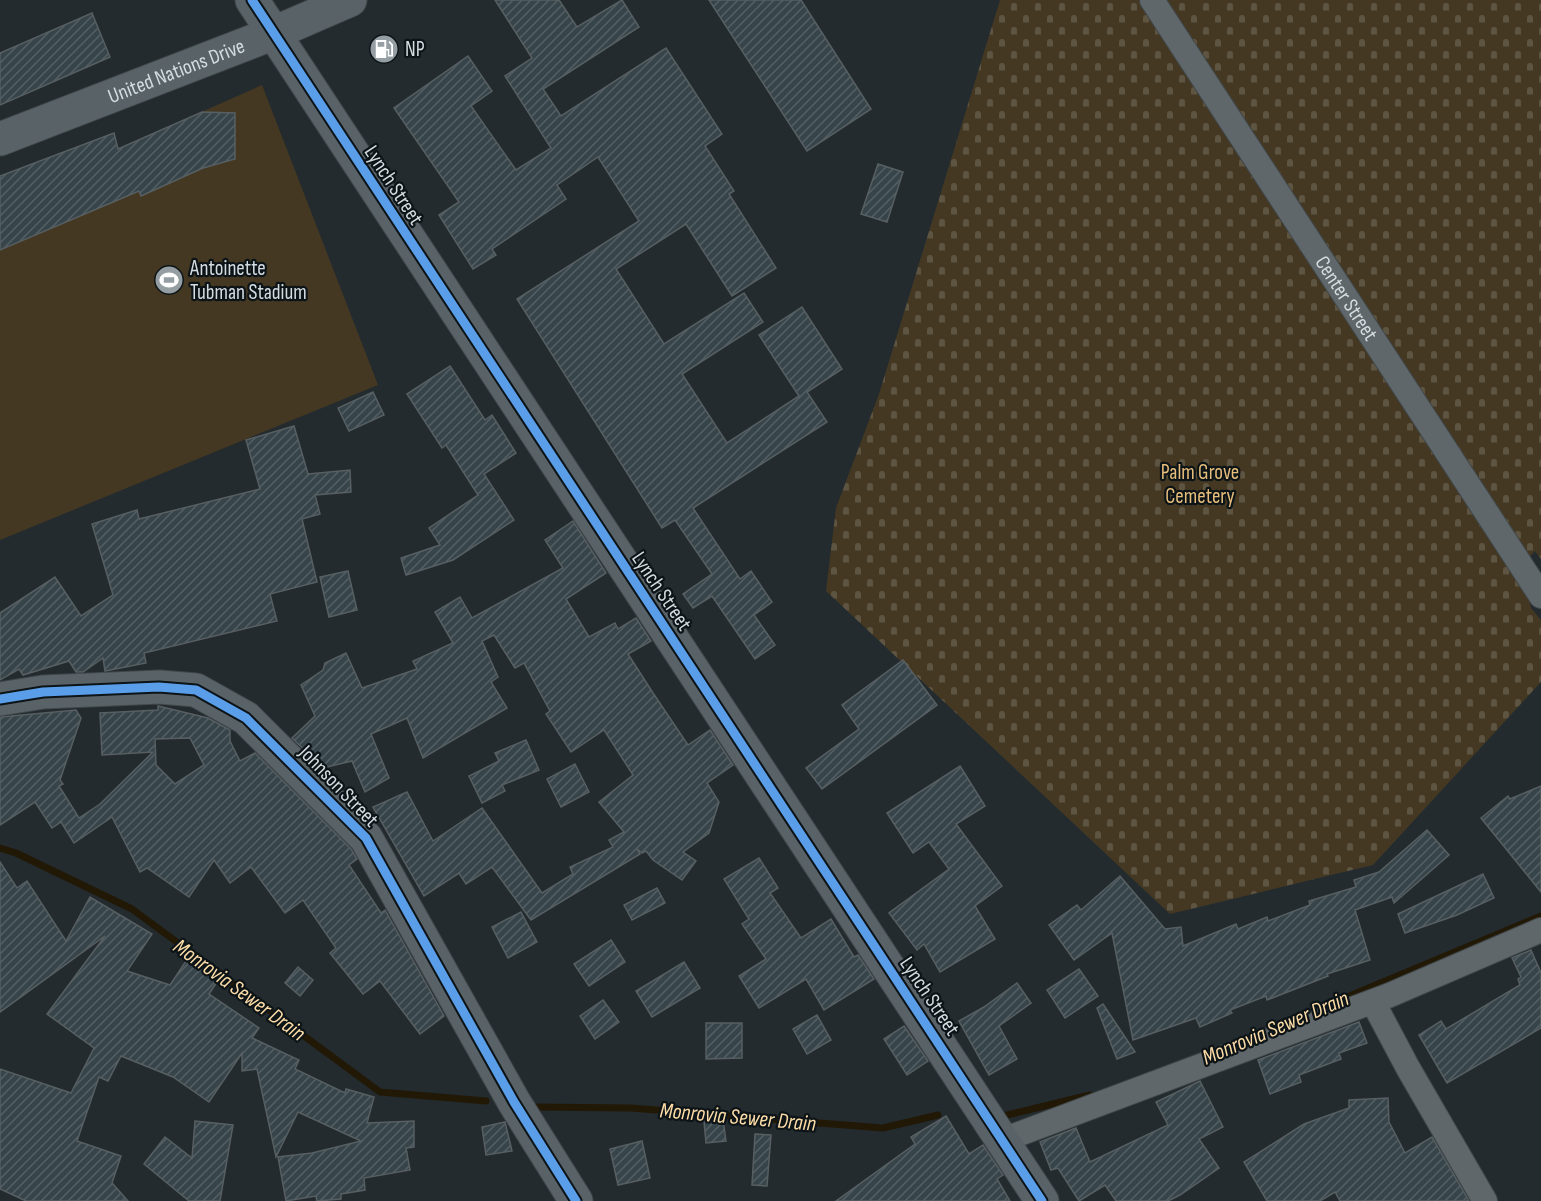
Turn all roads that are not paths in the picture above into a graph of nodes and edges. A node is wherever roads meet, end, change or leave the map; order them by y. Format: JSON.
{"nodes":[{"id":1,"x":252,"y":0,"type":"edge"},
{"id":2,"x":350,"y":0,"type":"edge"},
{"id":3,"x":1152,"y":0,"type":"edge"},
{"id":4,"x":274,"y":33,"type":"junction"},
{"id":5,"x":0,"y":139,"type":"edge"},
{"id":6,"x":1541,"y":596,"type":"edge"},
{"id":7,"x":0,"y":699,"type":"edge"},
{"id":8,"x":1541,"y":930,"type":"edge"},
{"id":9,"x":1373,"y":1002,"type":"junction"},
{"id":10,"x":1003,"y":1140,"type":"junction"},
{"id":11,"x":576,"y":1201,"type":"edge"},
{"id":12,"x":1042,"y":1201,"type":"edge"},
{"id":13,"x":1485,"y":1201,"type":"edge"}],
"edges":[{"from":1,"to":4,"type":"street","name":"Lynch Street"},
{"from":2,"to":4,"type":"street","name":"United Nations Drive"},
{"from":3,"to":6,"type":"street","name":"Center Street"},
{"from":4,"to":5,"type":"street","name":"United Nations Drive"},
{"from":4,"to":10,"type":"street","name":"Lynch Street"},
{"from":7,"to":11,"type":"street","name":"Johnson Street"},
{"from":8,"to":9,"type":"street"},
{"from":9,"to":10,"type":"street"},
{"from":9,"to":13,"type":"street"},
{"from":10,"to":12,"type":"street","name":"Lynch Street"}]}
